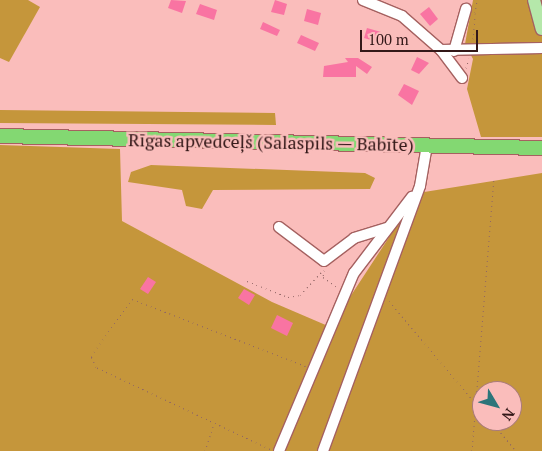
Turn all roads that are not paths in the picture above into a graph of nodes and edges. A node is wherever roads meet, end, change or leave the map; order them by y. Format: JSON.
{"nodes":[{"id":1,"x":363,"y":0,"type":"edge"},
{"id":2,"x":534,"y":0,"type":"edge"},
{"id":3,"x":470,"y":11,"type":"road end"},
{"id":4,"x":542,"y":29,"type":"edge"},
{"id":5,"x":542,"y":48,"type":"edge"},
{"id":6,"x":441,"y":50,"type":"junction"},
{"id":7,"x":454,"y":51,"type":"junction"},
{"id":8,"x":462,"y":78,"type":"dead end"},
{"id":9,"x":0,"y":136,"type":"edge"},
{"id":10,"x":427,"y":145,"type":"junction"},
{"id":11,"x":542,"y":148,"type":"edge"},
{"id":12,"x":420,"y":186,"type":"junction"},
{"id":13,"x":279,"y":227,"type":"dead end"},
{"id":14,"x":386,"y":228,"type":"junction"},
{"id":15,"x":277,"y":451,"type":"edge"},
{"id":16,"x":323,"y":451,"type":"edge"}],
"edges":[{"from":1,"to":6,"type":"street"},
{"from":2,"to":4,"type":"main road"},
{"from":3,"to":7,"type":"street"},
{"from":5,"to":7,"type":"street"},
{"from":6,"to":7,"type":"street"},
{"from":6,"to":8,"type":"street"},
{"from":9,"to":10,"type":"highway","name":"Rīgas apvedceļš (Salaspils — Babīte)"},
{"from":10,"to":11,"type":"highway","name":"Rīgas apvedceļš (Salaspils — Babīte)"},
{"from":10,"to":12,"type":"street"},
{"from":12,"to":14,"type":"street"},
{"from":12,"to":16,"type":"street"},
{"from":13,"to":14,"type":"street"},
{"from":14,"to":15,"type":"street"}]}
